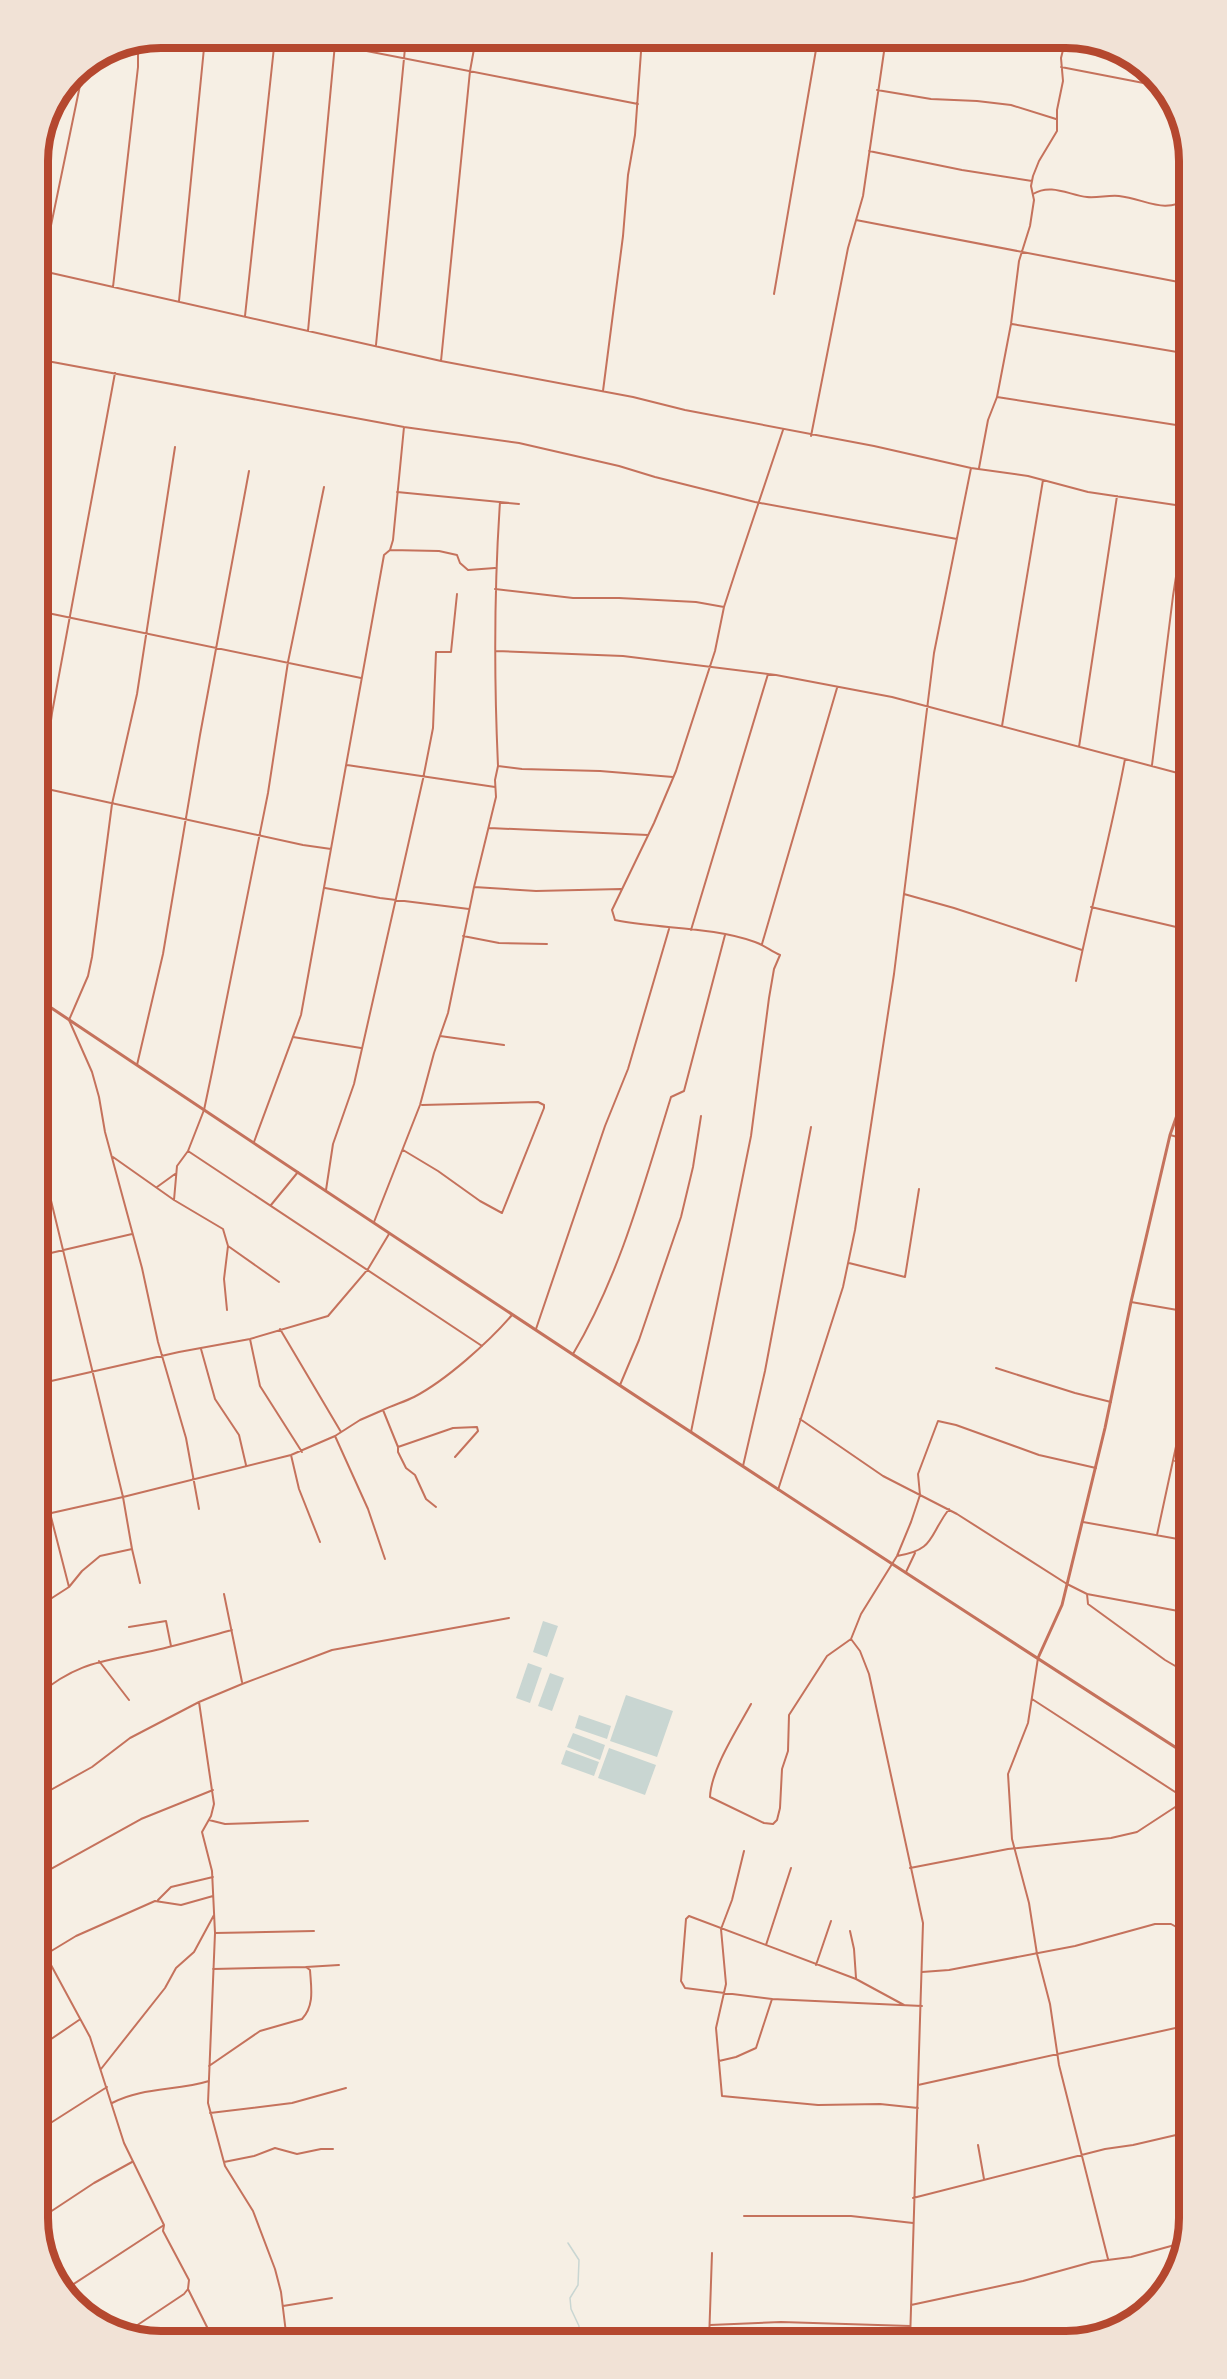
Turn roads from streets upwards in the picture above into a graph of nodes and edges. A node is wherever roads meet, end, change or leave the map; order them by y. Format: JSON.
{"nodes":[{"id":1,"x":204,"y":48,"type":"edge"},
{"id":2,"x":274,"y":48,"type":"edge"},
{"id":3,"x":335,"y":48,"type":"edge"},
{"id":4,"x":355,"y":48,"type":"edge"},
{"id":5,"x":405,"y":48,"type":"edge"},
{"id":6,"x":474,"y":48,"type":"edge"},
{"id":7,"x":641,"y":48,"type":"edge"},
{"id":8,"x":816,"y":48,"type":"edge"},
{"id":9,"x":884,"y":48,"type":"edge"},
{"id":10,"x":1064,"y":48,"type":"edge"},
{"id":11,"x":138,"y":50,"type":"edge"},
{"id":12,"x":404,"y":58,"type":"junction"},
{"id":13,"x":1061,"y":67,"type":"junction"},
{"id":14,"x":470,"y":71,"type":"junction"},
{"id":15,"x":81,"y":81,"type":"edge"},
{"id":16,"x":1149,"y":84,"type":"edge"},
{"id":17,"x":74,"y":89,"type":"edge"},
{"id":18,"x":79,"y":90,"type":"junction"},
{"id":19,"x":877,"y":90,"type":"junction"},
{"id":20,"x":638,"y":104,"type":"junction"},
{"id":21,"x":1056,"y":119,"type":"junction"},
{"id":22,"x":869,"y":151,"type":"junction"},
{"id":23,"x":1032,"y":181,"type":"junction"},
{"id":24,"x":1033,"y":194,"type":"junction"},
{"id":25,"x":1179,"y":204,"type":"edge"},
{"id":26,"x":856,"y":219,"type":"junction"},
{"id":27,"x":48,"y":233,"type":"edge"},
{"id":28,"x":1022,"y":251,"type":"junction"},
{"id":29,"x":48,"y":272,"type":"edge"},
{"id":30,"x":1179,"y":282,"type":"edge"},
{"id":31,"x":113,"y":288,"type":"junction"},
{"id":32,"x":774,"y":294,"type":"dead end"},
{"id":33,"x":179,"y":302,"type":"junction"},
{"id":34,"x":245,"y":316,"type":"junction"},
{"id":35,"x":1011,"y":324,"type":"junction"},
{"id":36,"x":308,"y":331,"type":"junction"},
{"id":37,"x":376,"y":346,"type":"junction"},
{"id":38,"x":1179,"y":352,"type":"edge"},
{"id":39,"x":48,"y":361,"type":"edge"},
{"id":40,"x":441,"y":361,"type":"junction"},
{"id":41,"x":116,"y":373,"type":"junction"},
{"id":42,"x":603,"y":391,"type":"junction"},
{"id":43,"x":997,"y":397,"type":"junction"},
{"id":44,"x":1179,"y":425,"type":"edge"},
{"id":45,"x":404,"y":427,"type":"junction"},
{"id":46,"x":783,"y":430,"type":"junction"},
{"id":47,"x":811,"y":436,"type":"junction"},
{"id":48,"x":175,"y":447,"type":"dead end"},
{"id":49,"x":971,"y":468,"type":"junction"},
{"id":50,"x":979,"y":468,"type":"junction"},
{"id":51,"x":249,"y":471,"type":"dead end"},
{"id":52,"x":1043,"y":480,"type":"junction"},
{"id":53,"x":324,"y":487,"type":"dead end"},
{"id":54,"x":397,"y":492,"type":"junction"},
{"id":55,"x":1117,"y":496,"type":"junction"},
{"id":56,"x":500,"y":502,"type":"junction"},
{"id":57,"x":758,"y":503,"type":"junction"},
{"id":58,"x":519,"y":504,"type":"dead end"},
{"id":59,"x":1179,"y":505,"type":"edge"},
{"id":60,"x":957,"y":539,"type":"junction"},
{"id":61,"x":390,"y":550,"type":"junction"},
{"id":62,"x":1179,"y":560,"type":"edge"},
{"id":63,"x":495,"y":568,"type":"junction"},
{"id":64,"x":495,"y":589,"type":"junction"},
{"id":65,"x":457,"y":594,"type":"dead end"},
{"id":66,"x":724,"y":607,"type":"junction"},
{"id":67,"x":48,"y":614,"type":"edge"},
{"id":68,"x":70,"y":619,"type":"junction"},
{"id":69,"x":146,"y":634,"type":"junction"},
{"id":70,"x":217,"y":648,"type":"junction"},
{"id":71,"x":495,"y":651,"type":"junction"},
{"id":72,"x":288,"y":662,"type":"junction"},
{"id":73,"x":710,"y":665,"type":"junction"},
{"id":74,"x":768,"y":674,"type":"junction"},
{"id":75,"x":362,"y":678,"type":"junction"},
{"id":76,"x":837,"y":688,"type":"junction"},
{"id":77,"x":929,"y":708,"type":"junction"},
{"id":78,"x":1002,"y":727,"type":"junction"},
{"id":79,"x":48,"y":738,"type":"edge"},
{"id":80,"x":1079,"y":747,"type":"junction"},
{"id":81,"x":1125,"y":759,"type":"junction"},
{"id":82,"x":347,"y":765,"type":"junction"},
{"id":83,"x":1152,"y":765,"type":"junction"},
{"id":84,"x":498,"y":766,"type":"junction"},
{"id":85,"x":1179,"y":773,"type":"edge"},
{"id":86,"x":424,"y":776,"type":"junction"},
{"id":87,"x":673,"y":777,"type":"junction"},
{"id":88,"x":495,"y":787,"type":"junction"},
{"id":89,"x":48,"y":789,"type":"edge"},
{"id":90,"x":112,"y":804,"type":"junction"},
{"id":91,"x":186,"y":820,"type":"junction"},
{"id":92,"x":488,"y":828,"type":"junction"},
{"id":93,"x":259,"y":835,"type":"junction"},
{"id":94,"x":648,"y":835,"type":"junction"},
{"id":95,"x":332,"y":849,"type":"junction"},
{"id":96,"x":474,"y":887,"type":"junction"},
{"id":97,"x":325,"y":888,"type":"junction"},
{"id":98,"x":621,"y":889,"type":"junction"},
{"id":99,"x":904,"y":894,"type":"junction"},
{"id":100,"x":395,"y":900,"type":"junction"},
{"id":101,"x":1091,"y":907,"type":"junction"},
{"id":102,"x":469,"y":909,"type":"junction"},
{"id":103,"x":1179,"y":927,"type":"edge"},
{"id":104,"x":669,"y":929,"type":"junction"},
{"id":105,"x":691,"y":930,"type":"junction"},
{"id":106,"x":725,"y":935,"type":"junction"},
{"id":107,"x":463,"y":936,"type":"junction"},
{"id":108,"x":547,"y":944,"type":"dead end"},
{"id":109,"x":761,"y":945,"type":"junction"},
{"id":110,"x":1082,"y":950,"type":"junction"},
{"id":111,"x":1076,"y":981,"type":"dead end"},
{"id":112,"x":48,"y":1006,"type":"edge"},
{"id":113,"x":69,"y":1020,"type":"junction"},
{"id":114,"x":293,"y":1036,"type":"junction"},
{"id":115,"x":440,"y":1036,"type":"junction"},
{"id":116,"x":504,"y":1045,"type":"dead end"},
{"id":117,"x":361,"y":1048,"type":"junction"},
{"id":118,"x":137,"y":1065,"type":"junction"},
{"id":119,"x":420,"y":1105,"type":"junction"},
{"id":120,"x":204,"y":1110,"type":"junction"},
{"id":121,"x":1179,"y":1111,"type":"edge"},
{"id":122,"x":700,"y":1116,"type":"dead end"},
{"id":123,"x":811,"y":1127,"type":"dead end"},
{"id":124,"x":1170,"y":1135,"type":"junction"},
{"id":125,"x":1179,"y":1137,"type":"edge"},
{"id":126,"x":254,"y":1142,"type":"junction"},
{"id":127,"x":403,"y":1150,"type":"junction"},
{"id":128,"x":188,"y":1151,"type":"junction"},
{"id":129,"x":113,"y":1157,"type":"junction"},
{"id":130,"x":299,"y":1171,"type":"junction"},
{"id":131,"x":175,"y":1174,"type":"junction"},
{"id":132,"x":157,"y":1187,"type":"junction"},
{"id":133,"x":919,"y":1189,"type":"dead end"},
{"id":134,"x":48,"y":1190,"type":"edge"},
{"id":135,"x":326,"y":1190,"type":"junction"},
{"id":136,"x":174,"y":1200,"type":"junction"},
{"id":137,"x":271,"y":1205,"type":"junction"},
{"id":138,"x":374,"y":1222,"type":"junction"},
{"id":139,"x":389,"y":1233,"type":"junction"},
{"id":140,"x":132,"y":1234,"type":"junction"},
{"id":141,"x":228,"y":1246,"type":"junction"},
{"id":142,"x":62,"y":1250,"type":"junction"},
{"id":143,"x":48,"y":1254,"type":"edge"},
{"id":144,"x":849,"y":1263,"type":"junction"},
{"id":145,"x":368,"y":1269,"type":"junction"},
{"id":146,"x":279,"y":1282,"type":"dead end"},
{"id":147,"x":1131,"y":1302,"type":"junction"},
{"id":148,"x":227,"y":1310,"type":"dead end"},
{"id":149,"x":1179,"y":1310,"type":"edge"},
{"id":150,"x":513,"y":1314,"type":"junction"},
{"id":151,"x":280,"y":1329,"type":"junction"},
{"id":152,"x":536,"y":1329,"type":"junction"},
{"id":153,"x":250,"y":1339,"type":"junction"},
{"id":154,"x":482,"y":1346,"type":"junction"},
{"id":155,"x":201,"y":1349,"type":"junction"},
{"id":156,"x":573,"y":1353,"type":"junction"},
{"id":157,"x":162,"y":1356,"type":"junction"},
{"id":158,"x":996,"y":1368,"type":"dead end"},
{"id":159,"x":91,"y":1372,"type":"junction"},
{"id":160,"x":48,"y":1382,"type":"edge"},
{"id":161,"x":620,"y":1385,"type":"junction"},
{"id":162,"x":1111,"y":1402,"type":"junction"},
{"id":163,"x":383,"y":1410,"type":"junction"},
{"id":164,"x":800,"y":1419,"type":"junction"},
{"id":165,"x":341,"y":1432,"type":"junction"},
{"id":166,"x":691,"y":1432,"type":"junction"},
{"id":167,"x":335,"y":1436,"type":"junction"},
{"id":168,"x":1179,"y":1436,"type":"edge"},
{"id":169,"x":398,"y":1447,"type":"junction"},
{"id":170,"x":302,"y":1452,"type":"junction"},
{"id":171,"x":291,"y":1455,"type":"junction"},
{"id":172,"x":455,"y":1457,"type":"dead end"},
{"id":173,"x":1174,"y":1461,"type":"junction"},
{"id":174,"x":1179,"y":1462,"type":"edge"},
{"id":175,"x":247,"y":1466,"type":"junction"},
{"id":176,"x":743,"y":1466,"type":"junction"},
{"id":177,"x":1096,"y":1468,"type":"junction"},
{"id":178,"x":193,"y":1480,"type":"junction"},
{"id":179,"x":778,"y":1490,"type":"junction"},
{"id":180,"x":920,"y":1495,"type":"junction"},
{"id":181,"x":123,"y":1497,"type":"junction"},
{"id":182,"x":48,"y":1500,"type":"edge"},
{"id":183,"x":436,"y":1507,"type":"dead end"},
{"id":184,"x":199,"y":1509,"type":"dead end"},
{"id":185,"x":949,"y":1509,"type":"junction"},
{"id":186,"x":50,"y":1513,"type":"junction"},
{"id":187,"x":1081,"y":1522,"type":"junction"},
{"id":188,"x":1157,"y":1535,"type":"junction"},
{"id":189,"x":1179,"y":1539,"type":"edge"},
{"id":190,"x":320,"y":1542,"type":"dead end"},
{"id":191,"x":132,"y":1549,"type":"junction"},
{"id":192,"x":915,"y":1553,"type":"junction"},
{"id":193,"x":897,"y":1556,"type":"junction"},
{"id":194,"x":385,"y":1559,"type":"dead end"},
{"id":195,"x":893,"y":1563,"type":"junction"},
{"id":196,"x":906,"y":1572,"type":"junction"},
{"id":197,"x":140,"y":1583,"type":"dead end"},
{"id":198,"x":1066,"y":1583,"type":"junction"},
{"id":199,"x":69,"y":1587,"type":"junction"},
{"id":200,"x":224,"y":1594,"type":"dead end"},
{"id":201,"x":1087,"y":1594,"type":"junction"},
{"id":202,"x":48,"y":1601,"type":"edge"},
{"id":203,"x":1179,"y":1611,"type":"edge"},
{"id":204,"x":509,"y":1618,"type":"dead end"},
{"id":205,"x":129,"y":1627,"type":"dead end"},
{"id":206,"x":232,"y":1630,"type":"junction"},
{"id":207,"x":851,"y":1639,"type":"junction"},
{"id":208,"x":171,"y":1647,"type":"junction"},
{"id":209,"x":1038,"y":1658,"type":"junction"},
{"id":210,"x":99,"y":1661,"type":"junction"},
{"id":211,"x":1179,"y":1668,"type":"edge"},
{"id":212,"x":242,"y":1684,"type":"junction"},
{"id":213,"x":48,"y":1688,"type":"edge"},
{"id":214,"x":1032,"y":1699,"type":"junction"},
{"id":215,"x":129,"y":1700,"type":"dead end"},
{"id":216,"x":199,"y":1702,"type":"junction"},
{"id":217,"x":751,"y":1704,"type":"dead end"},
{"id":218,"x":1179,"y":1749,"type":"edge"},
{"id":219,"x":213,"y":1790,"type":"junction"},
{"id":220,"x":48,"y":1791,"type":"edge"},
{"id":221,"x":1179,"y":1794,"type":"edge"},
{"id":222,"x":1179,"y":1806,"type":"edge"},
{"id":223,"x":209,"y":1820,"type":"junction"},
{"id":224,"x":308,"y":1821,"type":"dead end"},
{"id":225,"x":1015,"y":1848,"type":"junction"},
{"id":226,"x":744,"y":1851,"type":"dead end"},
{"id":227,"x":791,"y":1868,"type":"dead end"},
{"id":228,"x":910,"y":1868,"type":"junction"},
{"id":229,"x":48,"y":1870,"type":"edge"},
{"id":230,"x":213,"y":1877,"type":"junction"},
{"id":231,"x":213,"y":1896,"type":"junction"},
{"id":232,"x":158,"y":1900,"type":"junction"},
{"id":233,"x":214,"y":1915,"type":"junction"},
{"id":234,"x":831,"y":1921,"type":"dead end"},
{"id":235,"x":1179,"y":1928,"type":"edge"},
{"id":236,"x":721,"y":1929,"type":"junction"},
{"id":237,"x":314,"y":1931,"type":"dead end"},
{"id":238,"x":850,"y":1931,"type":"dead end"},
{"id":239,"x":215,"y":1933,"type":"junction"},
{"id":240,"x":766,"y":1946,"type":"junction"},
{"id":241,"x":48,"y":1952,"type":"edge"},
{"id":242,"x":1037,"y":1954,"type":"junction"},
{"id":243,"x":48,"y":1962,"type":"edge"},
{"id":244,"x":339,"y":1965,"type":"dead end"},
{"id":245,"x":816,"y":1965,"type":"junction"},
{"id":246,"x":306,"y":1967,"type":"junction"},
{"id":247,"x":212,"y":1969,"type":"junction"},
{"id":248,"x":922,"y":1972,"type":"junction"},
{"id":249,"x":856,"y":1980,"type":"junction"},
{"id":250,"x":724,"y":1993,"type":"junction"},
{"id":251,"x":772,"y":2000,"type":"junction"},
{"id":252,"x":904,"y":2005,"type":"junction"},
{"id":253,"x":922,"y":2006,"type":"junction"},
{"id":254,"x":79,"y":2020,"type":"junction"},
{"id":255,"x":1179,"y":2027,"type":"edge"},
{"id":256,"x":48,"y":2041,"type":"edge"},
{"id":257,"x":1058,"y":2055,"type":"junction"},
{"id":258,"x":718,"y":2061,"type":"junction"},
{"id":259,"x":209,"y":2066,"type":"junction"},
{"id":260,"x":101,"y":2070,"type":"junction"},
{"id":261,"x":209,"y":2081,"type":"junction"},
{"id":262,"x":918,"y":2085,"type":"junction"},
{"id":263,"x":107,"y":2087,"type":"junction"},
{"id":264,"x":346,"y":2088,"type":"dead end"},
{"id":265,"x":111,"y":2103,"type":"junction"},
{"id":266,"x":918,"y":2108,"type":"junction"},
{"id":267,"x":210,"y":2113,"type":"junction"},
{"id":268,"x":48,"y":2125,"type":"edge"},
{"id":269,"x":1179,"y":2134,"type":"edge"},
{"id":270,"x":978,"y":2145,"type":"dead end"},
{"id":271,"x":333,"y":2149,"type":"dead end"},
{"id":272,"x":1081,"y":2156,"type":"junction"},
{"id":273,"x":132,"y":2162,"type":"junction"},
{"id":274,"x":224,"y":2162,"type":"junction"},
{"id":275,"x":984,"y":2179,"type":"junction"},
{"id":276,"x":913,"y":2198,"type":"junction"},
{"id":277,"x":48,"y":2213,"type":"edge"},
{"id":278,"x":744,"y":2216,"type":"dead end"},
{"id":279,"x":913,"y":2223,"type":"junction"},
{"id":280,"x":164,"y":2225,"type":"junction"},
{"id":281,"x":1176,"y":2245,"type":"edge"},
{"id":282,"x":712,"y":2253,"type":"dead end"},
{"id":283,"x":1107,"y":2259,"type":"junction"},
{"id":284,"x":70,"y":2286,"type":"edge"},
{"id":285,"x":188,"y":2289,"type":"junction"},
{"id":286,"x":332,"y":2298,"type":"dead end"},
{"id":287,"x":911,"y":2305,"type":"junction"},
{"id":288,"x":283,"y":2306,"type":"junction"},
{"id":289,"x":711,"y":2325,"type":"junction"},
{"id":290,"x":910,"y":2326,"type":"junction"},
{"id":291,"x":134,"y":2328,"type":"edge"},
{"id":292,"x":611,"y":2328,"type":"dead end"},
{"id":293,"x":209,"y":2331,"type":"edge"},
{"id":294,"x":286,"y":2331,"type":"edge"},
{"id":295,"x":636,"y":2331,"type":"edge"},
{"id":296,"x":710,"y":2331,"type":"edge"},
{"id":297,"x":910,"y":2331,"type":"edge"}],
"edges":[{"from":1,"to":33,"type":"street"},
{"from":2,"to":34,"type":"street"},
{"from":3,"to":36,"type":"street"},
{"from":4,"to":12,"type":"street"},
{"from":5,"to":12,"type":"street"},
{"from":6,"to":14,"type":"street"},
{"from":7,"to":20,"type":"street"},
{"from":8,"to":32,"type":"street"},
{"from":9,"to":19,"type":"street"},
{"from":10,"to":13,"type":"street"},
{"from":11,"to":31,"type":"street"},
{"from":12,"to":14,"type":"street"},
{"from":12,"to":37,"type":"street"},
{"from":13,"to":16,"type":"street"},
{"from":13,"to":21,"type":"street"},
{"from":14,"to":20,"type":"street"},
{"from":14,"to":40,"type":"street"},
{"from":15,"to":18,"type":"street"},
{"from":17,"to":18,"type":"street"},
{"from":18,"to":27,"type":"street"},
{"from":19,"to":21,"type":"street"},
{"from":19,"to":22,"type":"street"},
{"from":20,"to":42,"type":"street"},
{"from":21,"to":23,"type":"street"},
{"from":22,"to":23,"type":"street"},
{"from":22,"to":26,"type":"street"},
{"from":23,"to":24,"type":"street"},
{"from":24,"to":25,"type":"street"},
{"from":24,"to":28,"type":"street"},
{"from":26,"to":28,"type":"street"},
{"from":26,"to":47,"type":"street"},
{"from":28,"to":30,"type":"street"},
{"from":28,"to":35,"type":"street"},
{"from":29,"to":31,"type":"street"},
{"from":31,"to":33,"type":"street"},
{"from":33,"to":34,"type":"street"},
{"from":34,"to":36,"type":"street"},
{"from":35,"to":38,"type":"street"},
{"from":35,"to":43,"type":"street"},
{"from":36,"to":37,"type":"street"},
{"from":37,"to":40,"type":"street"},
{"from":39,"to":41,"type":"street"},
{"from":40,"to":42,"type":"street"},
{"from":41,"to":45,"type":"street"},
{"from":41,"to":68,"type":"street"},
{"from":42,"to":46,"type":"street"},
{"from":43,"to":44,"type":"street"},
{"from":43,"to":50,"type":"street"},
{"from":45,"to":54,"type":"street"},
{"from":45,"to":57,"type":"street"},
{"from":46,"to":47,"type":"street"},
{"from":46,"to":57,"type":"street"},
{"from":47,"to":49,"type":"street"},
{"from":48,"to":69,"type":"street"},
{"from":49,"to":50,"type":"street"},
{"from":49,"to":60,"type":"street"},
{"from":50,"to":52,"type":"street"},
{"from":51,"to":70,"type":"street"},
{"from":52,"to":55,"type":"street"},
{"from":52,"to":78,"type":"street"},
{"from":53,"to":72,"type":"street"},
{"from":54,"to":56,"type":"street"},
{"from":54,"to":61,"type":"street"},
{"from":55,"to":59,"type":"street"},
{"from":55,"to":80,"type":"street"},
{"from":56,"to":58,"type":"street"},
{"from":56,"to":63,"type":"street"},
{"from":57,"to":60,"type":"street"},
{"from":57,"to":66,"type":"street"},
{"from":60,"to":77,"type":"street"},
{"from":61,"to":63,"type":"street"},
{"from":61,"to":75,"type":"street"},
{"from":62,"to":83,"type":"street"},
{"from":63,"to":64,"type":"street"},
{"from":64,"to":66,"type":"street"},
{"from":64,"to":71,"type":"street"},
{"from":65,"to":86,"type":"street"},
{"from":66,"to":73,"type":"street"},
{"from":67,"to":68,"type":"street"},
{"from":68,"to":69,"type":"street"},
{"from":68,"to":79,"type":"street"},
{"from":69,"to":70,"type":"street"},
{"from":69,"to":90,"type":"street"},
{"from":70,"to":72,"type":"street"},
{"from":70,"to":91,"type":"street"},
{"from":71,"to":73,"type":"street"},
{"from":71,"to":84,"type":"street"},
{"from":72,"to":75,"type":"street"},
{"from":72,"to":93,"type":"street"},
{"from":73,"to":74,"type":"street"},
{"from":73,"to":87,"type":"street"},
{"from":74,"to":76,"type":"street"},
{"from":74,"to":105,"type":"street"},
{"from":75,"to":82,"type":"street"},
{"from":76,"to":77,"type":"street"},
{"from":76,"to":109,"type":"street"},
{"from":77,"to":78,"type":"street"},
{"from":77,"to":99,"type":"street"},
{"from":78,"to":80,"type":"street"},
{"from":80,"to":81,"type":"street"},
{"from":81,"to":83,"type":"street"},
{"from":81,"to":101,"type":"street"},
{"from":82,"to":86,"type":"street"},
{"from":82,"to":95,"type":"street"},
{"from":83,"to":85,"type":"street"},
{"from":84,"to":87,"type":"street"},
{"from":84,"to":88,"type":"street"},
{"from":86,"to":88,"type":"street"},
{"from":86,"to":100,"type":"street"},
{"from":87,"to":94,"type":"street"},
{"from":88,"to":92,"type":"street"},
{"from":89,"to":90,"type":"street"},
{"from":90,"to":91,"type":"street"},
{"from":90,"to":113,"type":"street"},
{"from":91,"to":93,"type":"street"},
{"from":91,"to":118,"type":"street"},
{"from":92,"to":94,"type":"street"},
{"from":92,"to":96,"type":"street"},
{"from":93,"to":95,"type":"street"},
{"from":93,"to":120,"type":"street"},
{"from":94,"to":98,"type":"street"},
{"from":95,"to":97,"type":"street"},
{"from":96,"to":98,"type":"street"},
{"from":96,"to":102,"type":"street"},
{"from":97,"to":100,"type":"street"},
{"from":97,"to":114,"type":"street"},
{"from":98,"to":104,"type":"street"},
{"from":99,"to":110,"type":"street"},
{"from":99,"to":144,"type":"street"},
{"from":100,"to":102,"type":"street"},
{"from":100,"to":117,"type":"street"},
{"from":101,"to":103,"type":"street"},
{"from":101,"to":110,"type":"street"},
{"from":102,"to":107,"type":"street"},
{"from":104,"to":105,"type":"street"},
{"from":104,"to":152,"type":"street"},
{"from":105,"to":106,"type":"street"},
{"from":106,"to":109,"type":"street"},
{"from":106,"to":156,"type":"street"},
{"from":107,"to":108,"type":"street"},
{"from":107,"to":115,"type":"street"},
{"from":109,"to":166,"type":"street"},
{"from":110,"to":111,"type":"street"},
{"from":112,"to":113,"type":"street"},
{"from":113,"to":118,"type":"street"},
{"from":113,"to":129,"type":"street"},
{"from":114,"to":117,"type":"street"},
{"from":114,"to":126,"type":"street"},
{"from":115,"to":116,"type":"street"},
{"from":115,"to":119,"type":"street"},
{"from":117,"to":135,"type":"street"},
{"from":118,"to":120,"type":"street"},
{"from":119,"to":127,"type":"street"},
{"from":119,"to":127,"type":"street"},
{"from":120,"to":126,"type":"street"},
{"from":120,"to":128,"type":"street"},
{"from":121,"to":124,"type":"street"},
{"from":122,"to":161,"type":"street"},
{"from":123,"to":176,"type":"street"},
{"from":124,"to":125,"type":"street"},
{"from":124,"to":147,"type":"street"},
{"from":126,"to":130,"type":"street"},
{"from":127,"to":138,"type":"street"},
{"from":128,"to":131,"type":"street"},
{"from":128,"to":137,"type":"street"},
{"from":129,"to":132,"type":"street"},
{"from":129,"to":140,"type":"street"},
{"from":130,"to":135,"type":"street"},
{"from":130,"to":137,"type":"street"},
{"from":131,"to":132,"type":"street"},
{"from":131,"to":136,"type":"street"},
{"from":132,"to":136,"type":"street"},
{"from":133,"to":144,"type":"street"},
{"from":134,"to":142,"type":"street"},
{"from":135,"to":138,"type":"street"},
{"from":136,"to":141,"type":"street"},
{"from":137,"to":145,"type":"street"},
{"from":138,"to":139,"type":"street"},
{"from":139,"to":145,"type":"street"},
{"from":139,"to":150,"type":"street"},
{"from":140,"to":142,"type":"street"},
{"from":140,"to":157,"type":"street"},
{"from":141,"to":146,"type":"street"},
{"from":141,"to":148,"type":"street"},
{"from":142,"to":143,"type":"street"},
{"from":142,"to":159,"type":"street"},
{"from":144,"to":164,"type":"street"},
{"from":145,"to":151,"type":"street"},
{"from":145,"to":154,"type":"street"},
{"from":147,"to":149,"type":"street"},
{"from":147,"to":162,"type":"street"},
{"from":150,"to":152,"type":"street"},
{"from":150,"to":154,"type":"street"},
{"from":151,"to":153,"type":"street"},
{"from":151,"to":165,"type":"street"},
{"from":152,"to":156,"type":"street"},
{"from":153,"to":155,"type":"street"},
{"from":153,"to":170,"type":"street"},
{"from":154,"to":163,"type":"street"},
{"from":155,"to":157,"type":"street"},
{"from":155,"to":175,"type":"street"},
{"from":156,"to":161,"type":"street"},
{"from":157,"to":159,"type":"street"},
{"from":157,"to":178,"type":"street"},
{"from":158,"to":162,"type":"street"},
{"from":159,"to":160,"type":"street"},
{"from":159,"to":181,"type":"street"},
{"from":161,"to":166,"type":"street"},
{"from":162,"to":177,"type":"street"},
{"from":163,"to":165,"type":"street"},
{"from":163,"to":169,"type":"street"},
{"from":164,"to":179,"type":"street"},
{"from":164,"to":180,"type":"street"},
{"from":165,"to":167,"type":"street"},
{"from":166,"to":176,"type":"street"},
{"from":167,"to":170,"type":"street"},
{"from":167,"to":194,"type":"street"},
{"from":168,"to":173,"type":"street"},
{"from":169,"to":172,"type":"street"},
{"from":169,"to":183,"type":"street"},
{"from":170,"to":171,"type":"street"},
{"from":171,"to":175,"type":"street"},
{"from":171,"to":190,"type":"street"},
{"from":173,"to":174,"type":"street"},
{"from":173,"to":188,"type":"street"},
{"from":175,"to":178,"type":"street"},
{"from":176,"to":179,"type":"street"},
{"from":177,"to":180,"type":"street"},
{"from":177,"to":187,"type":"street"},
{"from":178,"to":181,"type":"street"},
{"from":178,"to":184,"type":"street"},
{"from":179,"to":195,"type":"street"},
{"from":180,"to":185,"type":"street"},
{"from":180,"to":193,"type":"street"},
{"from":181,"to":186,"type":"street"},
{"from":181,"to":191,"type":"street"},
{"from":182,"to":186,"type":"street"},
{"from":185,"to":192,"type":"street"},
{"from":185,"to":198,"type":"street"},
{"from":186,"to":199,"type":"street"},
{"from":187,"to":188,"type":"street"},
{"from":187,"to":198,"type":"street"},
{"from":188,"to":189,"type":"street"},
{"from":191,"to":197,"type":"street"},
{"from":191,"to":199,"type":"street"},
{"from":192,"to":193,"type":"street"},
{"from":192,"to":196,"type":"street"},
{"from":193,"to":195,"type":"street"},
{"from":195,"to":196,"type":"street"},
{"from":195,"to":207,"type":"street"},
{"from":196,"to":209,"type":"street"},
{"from":198,"to":201,"type":"street"},
{"from":198,"to":209,"type":"street"},
{"from":199,"to":202,"type":"street"},
{"from":200,"to":206,"type":"street"},
{"from":201,"to":203,"type":"street"},
{"from":201,"to":211,"type":"street"},
{"from":204,"to":212,"type":"street"},
{"from":205,"to":208,"type":"street"},
{"from":206,"to":208,"type":"street"},
{"from":206,"to":212,"type":"street"},
{"from":207,"to":217,"type":"street"},
{"from":207,"to":228,"type":"street"},
{"from":208,"to":210,"type":"street"},
{"from":209,"to":214,"type":"street"},
{"from":209,"to":218,"type":"street"},
{"from":210,"to":213,"type":"street"},
{"from":210,"to":215,"type":"street"},
{"from":212,"to":216,"type":"street"},
{"from":214,"to":221,"type":"street"},
{"from":214,"to":225,"type":"street"},
{"from":216,"to":219,"type":"street"},
{"from":216,"to":220,"type":"street"},
{"from":219,"to":223,"type":"street"},
{"from":219,"to":229,"type":"street"},
{"from":222,"to":225,"type":"street"},
{"from":223,"to":224,"type":"street"},
{"from":223,"to":230,"type":"street"},
{"from":225,"to":228,"type":"street"},
{"from":225,"to":242,"type":"street"},
{"from":226,"to":236,"type":"street"},
{"from":227,"to":240,"type":"street"},
{"from":228,"to":248,"type":"street"},
{"from":230,"to":231,"type":"street"},
{"from":230,"to":232,"type":"street"},
{"from":231,"to":232,"type":"street"},
{"from":231,"to":233,"type":"street"},
{"from":232,"to":241,"type":"street"},
{"from":233,"to":239,"type":"street"},
{"from":233,"to":260,"type":"street"},
{"from":234,"to":245,"type":"street"},
{"from":235,"to":242,"type":"street"},
{"from":236,"to":240,"type":"street"},
{"from":236,"to":250,"type":"street"},
{"from":236,"to":250,"type":"street"},
{"from":237,"to":239,"type":"street"},
{"from":238,"to":249,"type":"street"},
{"from":239,"to":247,"type":"street"},
{"from":240,"to":245,"type":"street"},
{"from":242,"to":248,"type":"street"},
{"from":242,"to":257,"type":"street"},
{"from":243,"to":254,"type":"street"},
{"from":244,"to":246,"type":"street"},
{"from":245,"to":249,"type":"street"},
{"from":246,"to":247,"type":"street"},
{"from":246,"to":259,"type":"street"},
{"from":247,"to":259,"type":"street"},
{"from":248,"to":253,"type":"street"},
{"from":249,"to":252,"type":"street"},
{"from":250,"to":251,"type":"street"},
{"from":250,"to":258,"type":"street"},
{"from":251,"to":252,"type":"street"},
{"from":251,"to":258,"type":"street"},
{"from":252,"to":253,"type":"street"},
{"from":253,"to":262,"type":"street"},
{"from":254,"to":256,"type":"street"},
{"from":254,"to":260,"type":"street"},
{"from":255,"to":257,"type":"street"},
{"from":257,"to":262,"type":"street"},
{"from":257,"to":272,"type":"street"},
{"from":258,"to":266,"type":"street"},
{"from":259,"to":261,"type":"street"},
{"from":260,"to":263,"type":"street"},
{"from":261,"to":265,"type":"street"},
{"from":261,"to":267,"type":"street"},
{"from":262,"to":266,"type":"street"},
{"from":263,"to":265,"type":"street"},
{"from":263,"to":268,"type":"street"},
{"from":264,"to":267,"type":"street"},
{"from":265,"to":273,"type":"street"},
{"from":266,"to":276,"type":"street"},
{"from":267,"to":274,"type":"street"},
{"from":269,"to":272,"type":"street"},
{"from":270,"to":275,"type":"street"},
{"from":271,"to":274,"type":"street"},
{"from":272,"to":275,"type":"street"},
{"from":272,"to":283,"type":"street"},
{"from":273,"to":277,"type":"street"},
{"from":273,"to":280,"type":"street"},
{"from":274,"to":288,"type":"street"},
{"from":275,"to":276,"type":"street"},
{"from":276,"to":279,"type":"street"},
{"from":278,"to":279,"type":"street"},
{"from":279,"to":287,"type":"street"},
{"from":280,"to":284,"type":"street"},
{"from":280,"to":285,"type":"street"},
{"from":281,"to":283,"type":"street"},
{"from":282,"to":289,"type":"street"},
{"from":283,"to":287,"type":"street"},
{"from":285,"to":291,"type":"street"},
{"from":285,"to":293,"type":"street"},
{"from":286,"to":288,"type":"street"},
{"from":287,"to":290,"type":"street"},
{"from":288,"to":294,"type":"street"},
{"from":289,"to":290,"type":"street"},
{"from":289,"to":296,"type":"street"},
{"from":290,"to":297,"type":"street"},
{"from":292,"to":295,"type":"street"}]}
